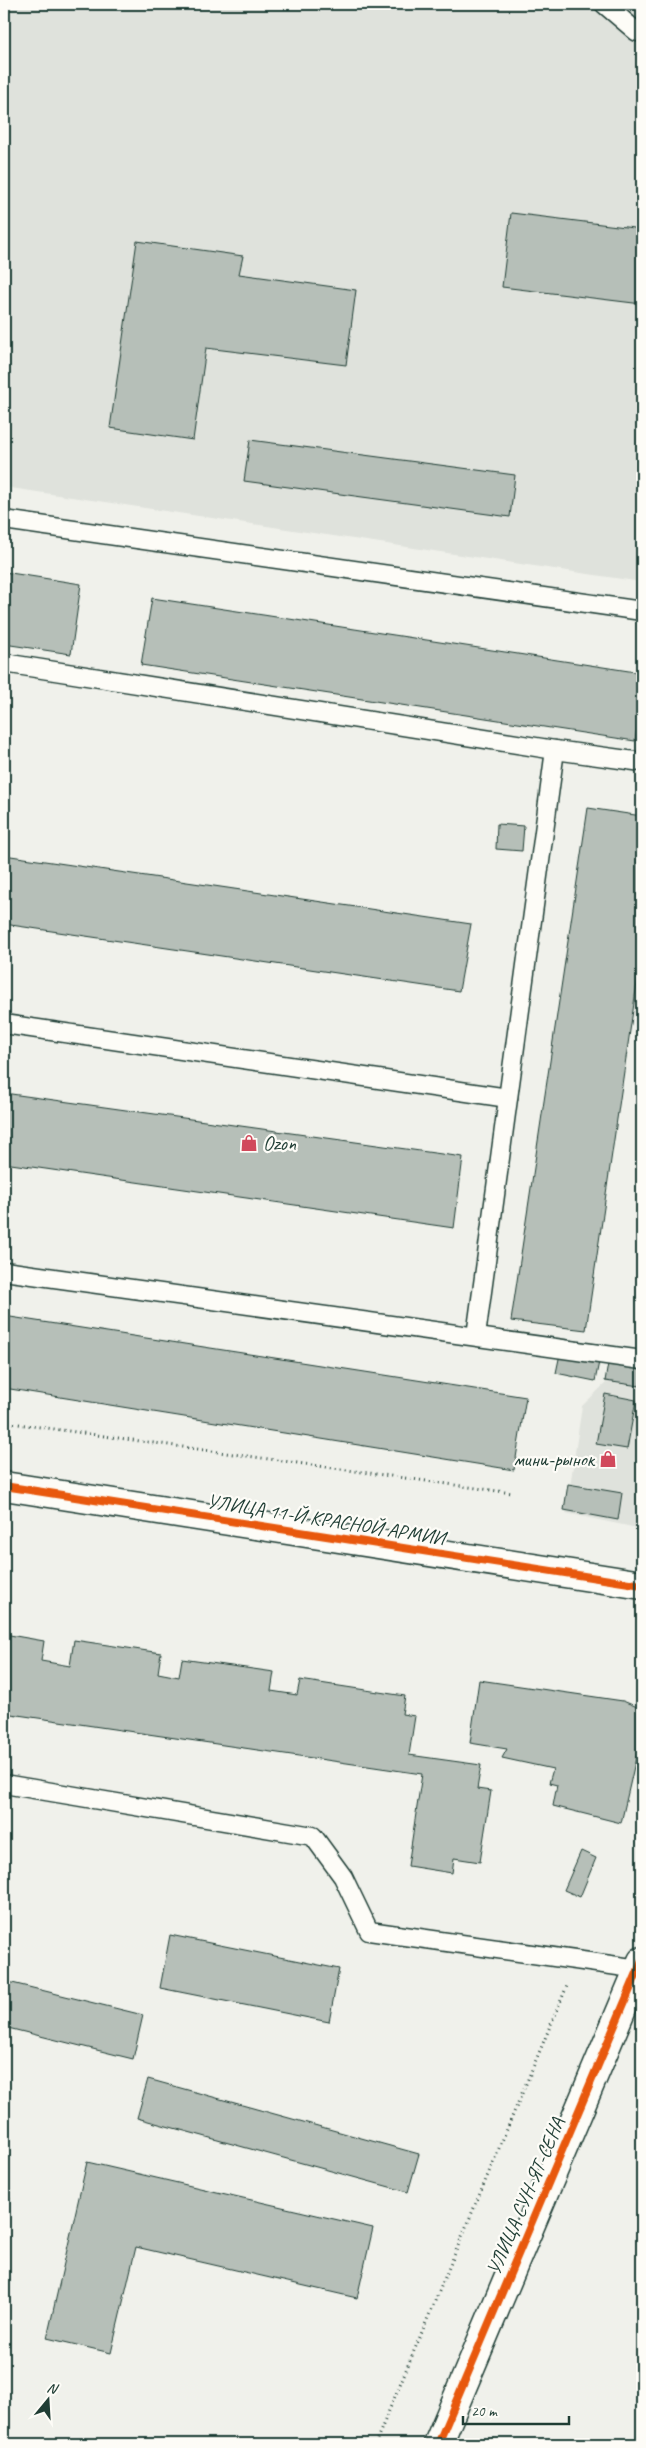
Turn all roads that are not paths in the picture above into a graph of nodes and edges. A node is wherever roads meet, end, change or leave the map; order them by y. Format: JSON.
{"nodes":[{"id":1,"x":604,"y":4,"type":"edge"},
{"id":2,"x":642,"y":32,"type":"edge"},
{"id":3,"x":4,"y":520,"type":"edge"},
{"id":4,"x":642,"y":611,"type":"edge"},
{"id":5,"x":4,"y":662,"type":"edge"},
{"id":6,"x":555,"y":750,"type":"junction"},
{"id":7,"x":642,"y":762,"type":"edge"},
{"id":8,"x":4,"y":1024,"type":"edge"},
{"id":9,"x":508,"y":1098,"type":"junction"},
{"id":10,"x":4,"y":1272,"type":"edge"},
{"id":11,"x":476,"y":1336,"type":"junction"},
{"id":12,"x":642,"y":1360,"type":"edge"},
{"id":13,"x":4,"y":1486,"type":"edge"},
{"id":14,"x":642,"y":1585,"type":"edge"},
{"id":15,"x":4,"y":1784,"type":"edge"},
{"id":16,"x":640,"y":1965,"type":"edge"},
{"id":17,"x":438,"y":2444,"type":"edge"}],
"edges":[{"from":1,"to":2,"type":"lane"},
{"from":3,"to":4,"type":"lane"},
{"from":5,"to":6,"type":"lane"},
{"from":6,"to":7,"type":"lane"},
{"from":6,"to":9,"type":"lane"},
{"from":8,"to":9,"type":"lane"},
{"from":9,"to":11,"type":"lane"},
{"from":10,"to":11,"type":"lane"},
{"from":11,"to":12,"type":"lane"},
{"from":13,"to":14,"type":"street","name":"УЛИЦА 11-Й КРАСНОЙ АРМИИ"},
{"from":15,"to":16,"type":"lane"},
{"from":16,"to":17,"type":"street","name":"УЛИЦА СУН-ЯТ-СЕНА"}]}
